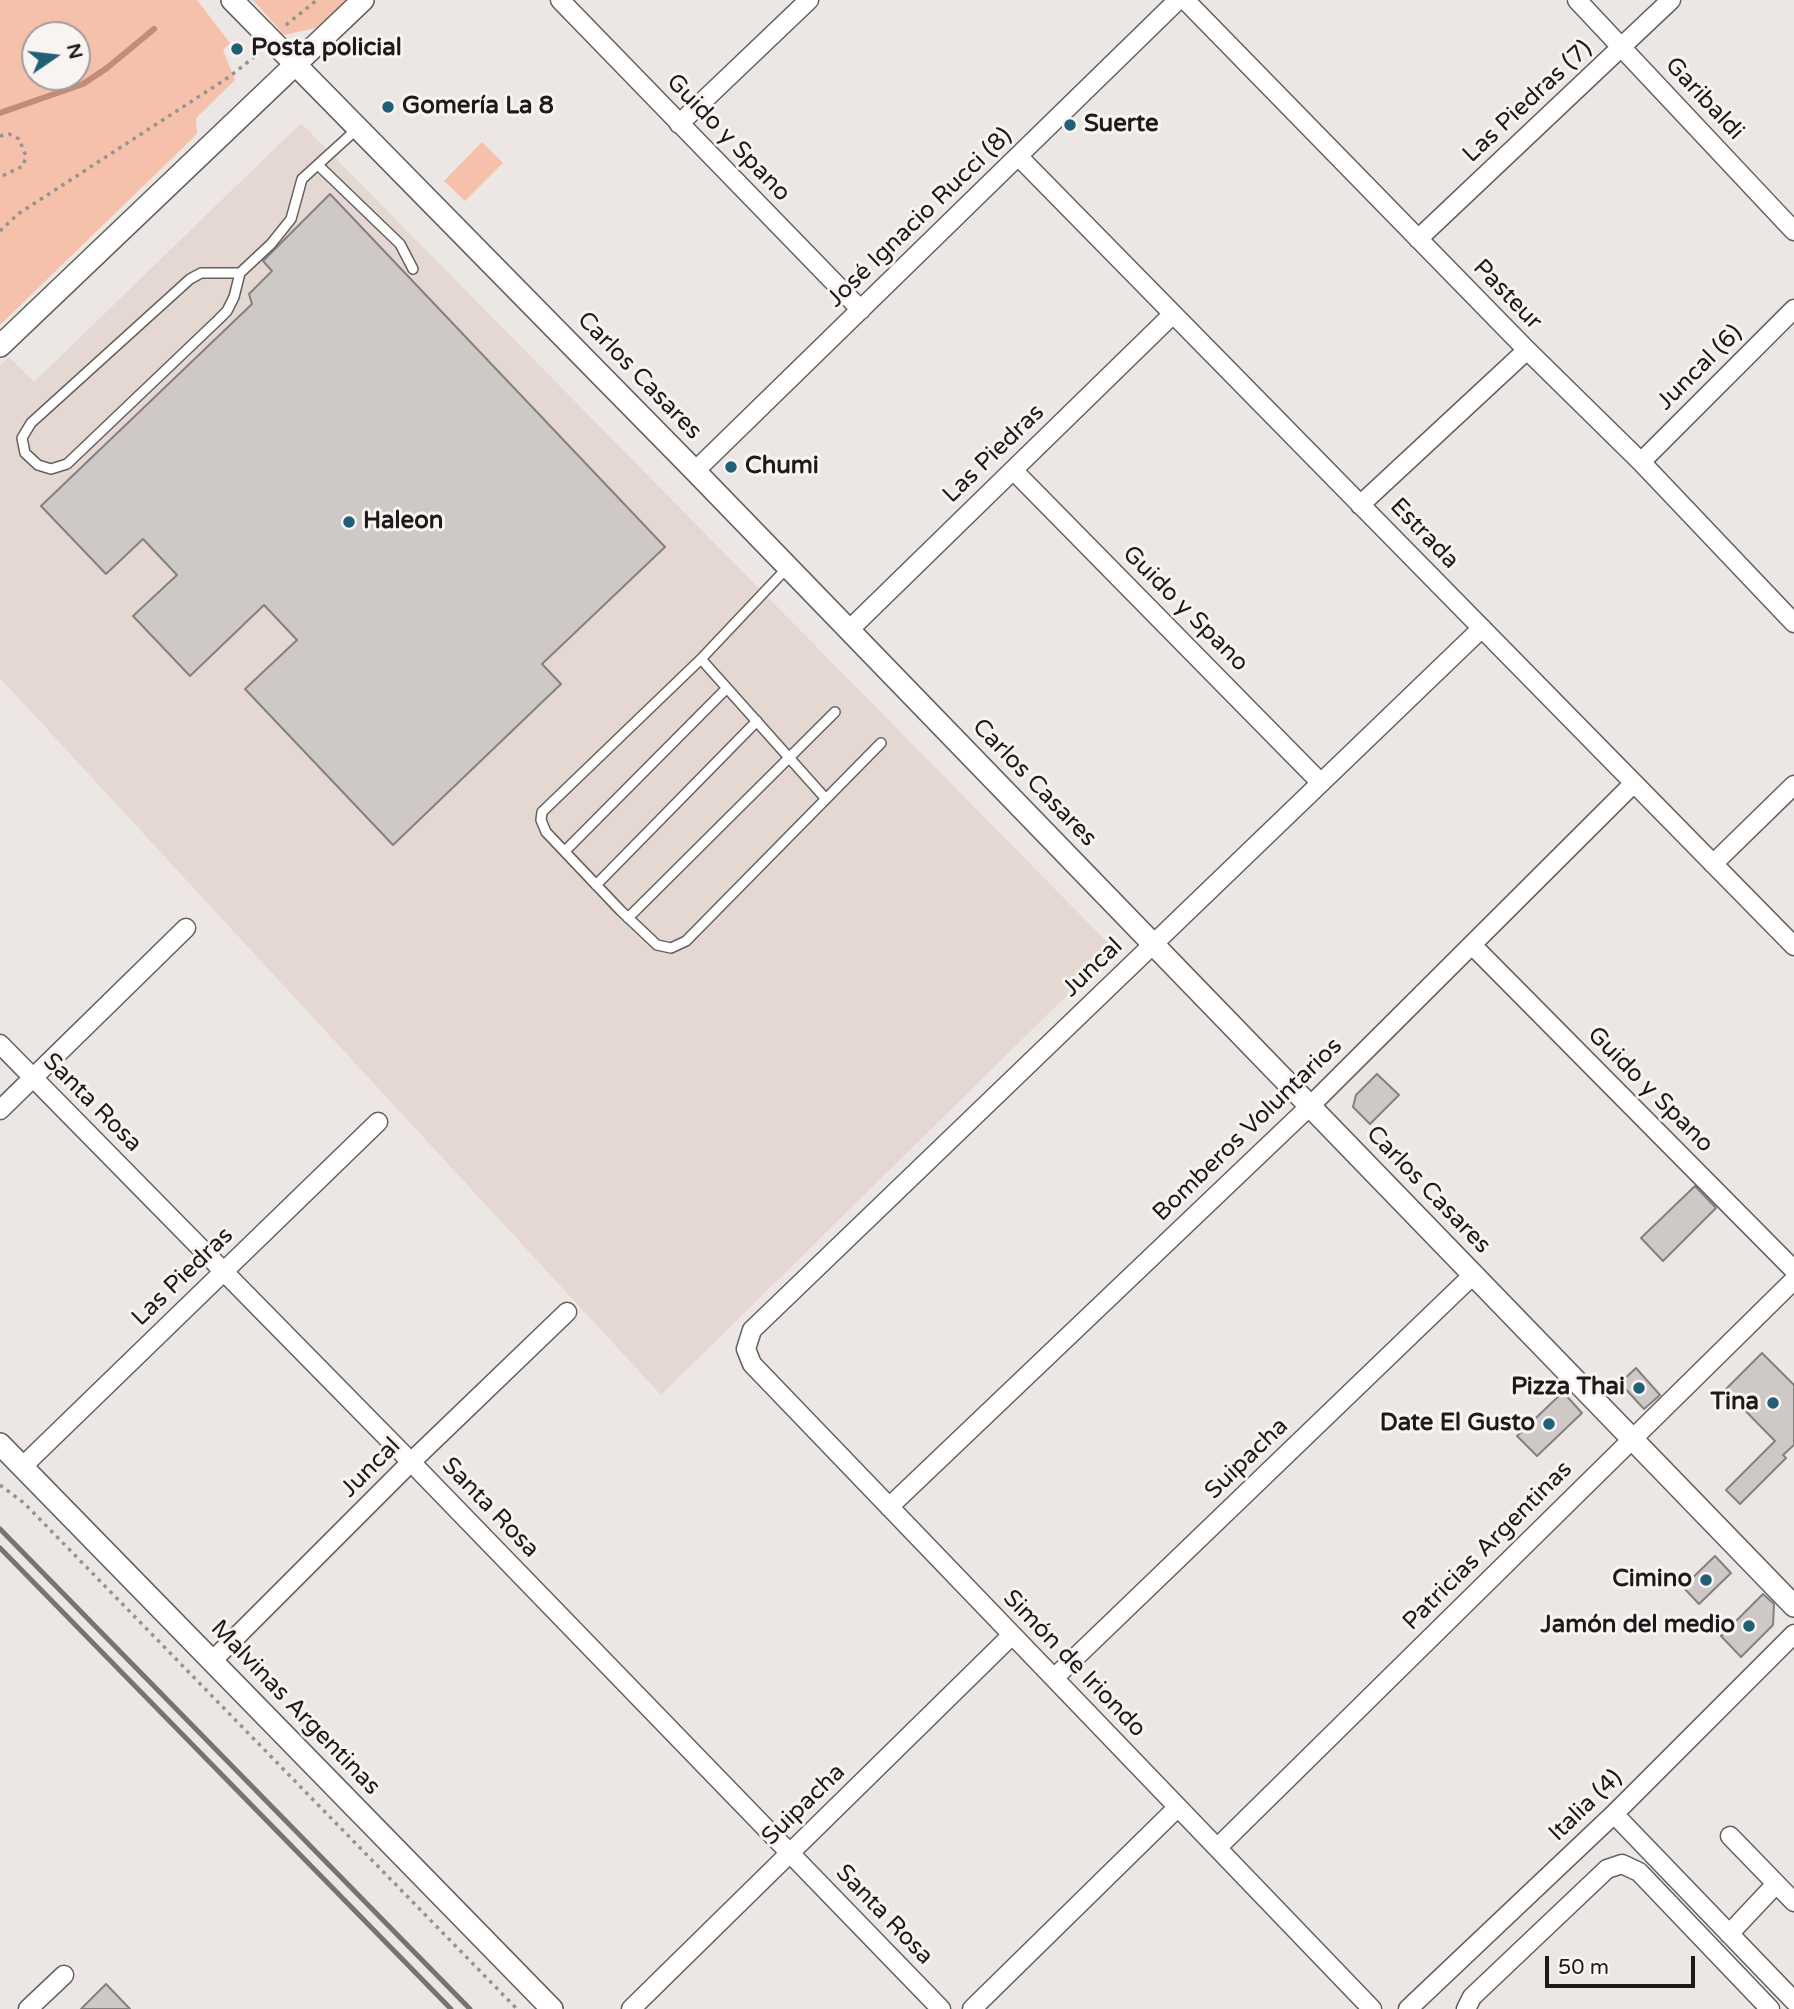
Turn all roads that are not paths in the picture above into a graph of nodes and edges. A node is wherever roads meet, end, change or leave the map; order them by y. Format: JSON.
{"nodes":[{"id":1,"x":232,"y":0,"type":"edge"},
{"id":2,"x":363,"y":0,"type":"edge"},
{"id":3,"x":560,"y":0,"type":"edge"},
{"id":4,"x":809,"y":0,"type":"edge"},
{"id":5,"x":1178,"y":0,"type":"edge"},
{"id":6,"x":1185,"y":0,"type":"edge"},
{"id":7,"x":1577,"y":0,"type":"edge"},
{"id":8,"x":1671,"y":0,"type":"edge"},
{"id":9,"x":1622,"y":47,"type":"junction"},
{"id":10,"x":295,"y":62,"type":"junction"},
{"id":11,"x":679,"y":124,"type":"junction"},
{"id":12,"x":359,"y":128,"type":"junction"},
{"id":13,"x":1018,"y":156,"type":"junction"},
{"id":14,"x":317,"y":165,"type":"junction"},
{"id":15,"x":1794,"y":231,"type":"edge"},
{"id":16,"x":1418,"y":239,"type":"junction"},
{"id":17,"x":413,"y":269,"type":"dead end"},
{"id":18,"x":240,"y":273,"type":"junction"},
{"id":19,"x":1794,"y":309,"type":"edge"},
{"id":20,"x":861,"y":310,"type":"junction"},
{"id":21,"x":1172,"y":314,"type":"junction"},
{"id":22,"x":0,"y":346,"type":"edge"},
{"id":23,"x":1527,"y":350,"type":"junction"},
{"id":24,"x":1641,"y":463,"type":"junction"},
{"id":25,"x":1013,"y":470,"type":"junction"},
{"id":26,"x":695,"y":471,"type":"junction"},
{"id":27,"x":1360,"y":505,"type":"junction"},
{"id":28,"x":788,"y":567,"type":"junction"},
{"id":29,"x":1794,"y":622,"type":"edge"},
{"id":30,"x":1482,"y":628,"type":"junction"},
{"id":31,"x":849,"y":630,"type":"junction"},
{"id":32,"x":701,"y":659,"type":"junction"},
{"id":33,"x":727,"y":688,"type":"junction"},
{"id":34,"x":835,"y":712,"type":"dead end"},
{"id":35,"x":757,"y":721,"type":"junction"},
{"id":36,"x":881,"y":743,"type":"dead end"},
{"id":37,"x":791,"y":758,"type":"junction"},
{"id":38,"x":1321,"y":783,"type":"junction"},
{"id":39,"x":1634,"y":783,"type":"junction"},
{"id":40,"x":1794,"y":785,"type":"edge"},
{"id":41,"x":827,"y":799,"type":"junction"},
{"id":42,"x":565,"y":851,"type":"junction"},
{"id":43,"x":1713,"y":864,"type":"junction"},
{"id":44,"x":596,"y":885,"type":"junction"},
{"id":45,"x":628,"y":918,"type":"junction"},
{"id":46,"x":186,"y":928,"type":"dead end"},
{"id":47,"x":1154,"y":944,"type":"junction"},
{"id":48,"x":1472,"y":945,"type":"junction"},
{"id":49,"x":1794,"y":946,"type":"edge"},
{"id":50,"x":0,"y":1044,"type":"edge"},
{"id":51,"x":33,"y":1078,"type":"junction"},
{"id":52,"x":1310,"y":1106,"type":"junction"},
{"id":53,"x":0,"y":1110,"type":"edge"},
{"id":54,"x":378,"y":1122,"type":"dead end"},
{"id":55,"x":1794,"y":1269,"type":"edge"},
{"id":56,"x":224,"y":1271,"type":"junction"},
{"id":57,"x":1474,"y":1274,"type":"junction"},
{"id":58,"x":1794,"y":1280,"type":"edge"},
{"id":59,"x":567,"y":1312,"type":"dead end"},
{"id":60,"x":746,"y":1349,"type":"joint"},
{"id":61,"x":1632,"y":1438,"type":"junction"},
{"id":62,"x":0,"y":1444,"type":"edge"},
{"id":63,"x":411,"y":1462,"type":"junction"},
{"id":64,"x":22,"y":1467,"type":"junction"},
{"id":65,"x":890,"y":1507,"type":"junction"},
{"id":66,"x":1794,"y":1606,"type":"edge"},
{"id":67,"x":1794,"y":1634,"type":"edge"},
{"id":68,"x":1012,"y":1635,"type":"junction"},
{"id":69,"x":212,"y":1661,"type":"junction"},
{"id":70,"x":1054,"y":1678,"type":"junction"},
{"id":71,"x":1178,"y":1808,"type":"junction"},
{"id":72,"x":1614,"y":1814,"type":"junction"},
{"id":73,"x":1730,"y":1836,"type":"dead end"},
{"id":74,"x":1217,"y":1848,"type":"junction"},
{"id":75,"x":790,"y":1853,"type":"junction"},
{"id":76,"x":1776,"y":1884,"type":"junction"},
{"id":77,"x":1794,"y":1902,"type":"edge"},
{"id":78,"x":1729,"y":1934,"type":"junction"},
{"id":79,"x":64,"y":1975,"type":"dead end"},
{"id":80,"x":1794,"y":2001,"type":"edge"},
{"id":81,"x":28,"y":2009,"type":"edge"},
{"id":82,"x":552,"y":2009,"type":"edge"},
{"id":83,"x":631,"y":2009,"type":"edge"},
{"id":84,"x":941,"y":2009,"type":"edge"},
{"id":85,"x":972,"y":2009,"type":"edge"},
{"id":86,"x":1372,"y":2009,"type":"edge"},
{"id":87,"x":1408,"y":2009,"type":"edge"},
{"id":88,"x":1466,"y":2009,"type":"edge"},
{"id":89,"x":1770,"y":2009,"type":"edge"}],
"edges":[{"from":1,"to":10,"type":"street","name":"Carlos Casares"},
{"from":2,"to":10,"type":"street"},
{"from":3,"to":11,"type":"street","name":"Guido y Spano"},
{"from":4,"to":11,"type":"street"},
{"from":5,"to":13,"type":"street","name":"José Ignacio Rucci (8)"},
{"from":6,"to":16,"type":"street","name":"Pasteur"},
{"from":7,"to":9,"type":"street","name":"Garibaldi"},
{"from":8,"to":9,"type":"street","name":"Las Piedras (7)"},
{"from":9,"to":15,"type":"street","name":"Garibaldi"},
{"from":9,"to":16,"type":"street","name":"Las Piedras (7)"},
{"from":10,"to":12,"type":"street","name":"Carlos Casares"},
{"from":10,"to":22,"type":"street"},
{"from":11,"to":20,"type":"street","name":"Guido y Spano"},
{"from":12,"to":14,"type":"lane"},
{"from":12,"to":26,"type":"street","name":"Carlos Casares"},
{"from":13,"to":20,"type":"street","name":"José Ignacio Rucci (8)"},
{"from":13,"to":21,"type":"street","name":"Estrada"},
{"from":14,"to":17,"type":"lane"},
{"from":14,"to":18,"type":"lane"},
{"from":16,"to":23,"type":"street","name":"Pasteur"},
{"from":18,"to":18,"type":"lane"},
{"from":19,"to":24,"type":"street","name":"Juncal (6)"},
{"from":20,"to":26,"type":"street","name":"José Ignacio Rucci (8)"},
{"from":21,"to":25,"type":"street","name":"Las Piedras"},
{"from":21,"to":27,"type":"street","name":"Estrada"},
{"from":23,"to":24,"type":"street","name":"Pasteur"},
{"from":23,"to":27,"type":"street"},
{"from":24,"to":29,"type":"street","name":"Pasteur"},
{"from":25,"to":31,"type":"street","name":"Las Piedras"},
{"from":25,"to":38,"type":"street","name":"Guido y Spano"},
{"from":26,"to":28,"type":"street","name":"Carlos Casares"},
{"from":27,"to":30,"type":"street","name":"Estrada"},
{"from":28,"to":31,"type":"street","name":"Carlos Casares"},
{"from":28,"to":32,"type":"lane"},
{"from":30,"to":38,"type":"street","name":"Juncal"},
{"from":30,"to":39,"type":"street","name":"Estrada"},
{"from":31,"to":47,"type":"street","name":"Carlos Casares"},
{"from":32,"to":33,"type":"lane"},
{"from":32,"to":42,"type":"lane"},
{"from":33,"to":35,"type":"lane"},
{"from":33,"to":42,"type":"lane"},
{"from":34,"to":37,"type":"lane"},
{"from":35,"to":37,"type":"lane"},
{"from":35,"to":44,"type":"lane"},
{"from":36,"to":41,"type":"lane"},
{"from":37,"to":41,"type":"lane"},
{"from":37,"to":45,"type":"lane"},
{"from":38,"to":47,"type":"street","name":"Juncal"},
{"from":39,"to":43,"type":"street","name":"Estrada"},
{"from":39,"to":48,"type":"street","name":"Bomberos Voluntarios"},
{"from":40,"to":43,"type":"street"},
{"from":41,"to":45,"type":"lane"},
{"from":42,"to":44,"type":"lane"},
{"from":43,"to":49,"type":"street","name":"Estrada"},
{"from":44,"to":45,"type":"lane"},
{"from":46,"to":51,"type":"street"},
{"from":47,"to":52,"type":"street","name":"Carlos Casares"},
{"from":47,"to":60,"type":"street","name":"Juncal"},
{"from":48,"to":52,"type":"street","name":"Bomberos Voluntarios"},
{"from":48,"to":55,"type":"street","name":"Guido y Spano"},
{"from":50,"to":51,"type":"street","name":"Santa Rosa"},
{"from":51,"to":53,"type":"street"},
{"from":51,"to":56,"type":"street","name":"Santa Rosa"},
{"from":52,"to":57,"type":"street","name":"Carlos Casares"},
{"from":52,"to":65,"type":"street","name":"Bomberos Voluntarios"},
{"from":54,"to":56,"type":"street","name":"Las Piedras"},
{"from":56,"to":63,"type":"street","name":"Santa Rosa"},
{"from":56,"to":64,"type":"street","name":"Las Piedras"},
{"from":57,"to":61,"type":"street","name":"Carlos Casares"},
{"from":57,"to":70,"type":"street","name":"Suipacha"},
{"from":58,"to":61,"type":"street","name":"Patricias Argentinas"},
{"from":59,"to":63,"type":"street","name":"Juncal"},
{"from":60,"to":65,"type":"street","name":"Simón de Iriondo"},
{"from":61,"to":66,"type":"street","name":"Carlos Casares"},
{"from":61,"to":74,"type":"street","name":"Patricias Argentinas"},
{"from":62,"to":64,"type":"street","name":"Malvinas Argentinas"},
{"from":63,"to":69,"type":"street","name":"Juncal"},
{"from":63,"to":75,"type":"street","name":"Santa Rosa"},
{"from":64,"to":69,"type":"street","name":"Malvinas Argentinas"},
{"from":65,"to":68,"type":"street","name":"Simón de Iriondo"},
{"from":67,"to":72,"type":"street","name":"Italia (4)"},
{"from":68,"to":70,"type":"street","name":"Simón de Iriondo"},
{"from":68,"to":75,"type":"street","name":"Suipacha"},
{"from":69,"to":82,"type":"street","name":"Malvinas Argentinas"},
{"from":70,"to":71,"type":"street","name":"Simón de Iriondo"},
{"from":71,"to":74,"type":"street","name":"Simón de Iriondo"},
{"from":71,"to":85,"type":"street"},
{"from":72,"to":78,"type":"street"},
{"from":72,"to":87,"type":"street","name":"Italia (4)"},
{"from":73,"to":76,"type":"street"},
{"from":74,"to":86,"type":"street","name":"Simón de Iriondo"},
{"from":75,"to":83,"type":"street","name":"Suipacha"},
{"from":75,"to":84,"type":"street","name":"Santa Rosa"},
{"from":76,"to":77,"type":"street"},
{"from":76,"to":78,"type":"street"},
{"from":78,"to":80,"type":"street"},
{"from":79,"to":81,"type":"street"},
{"from":88,"to":89,"type":"street"}]}
